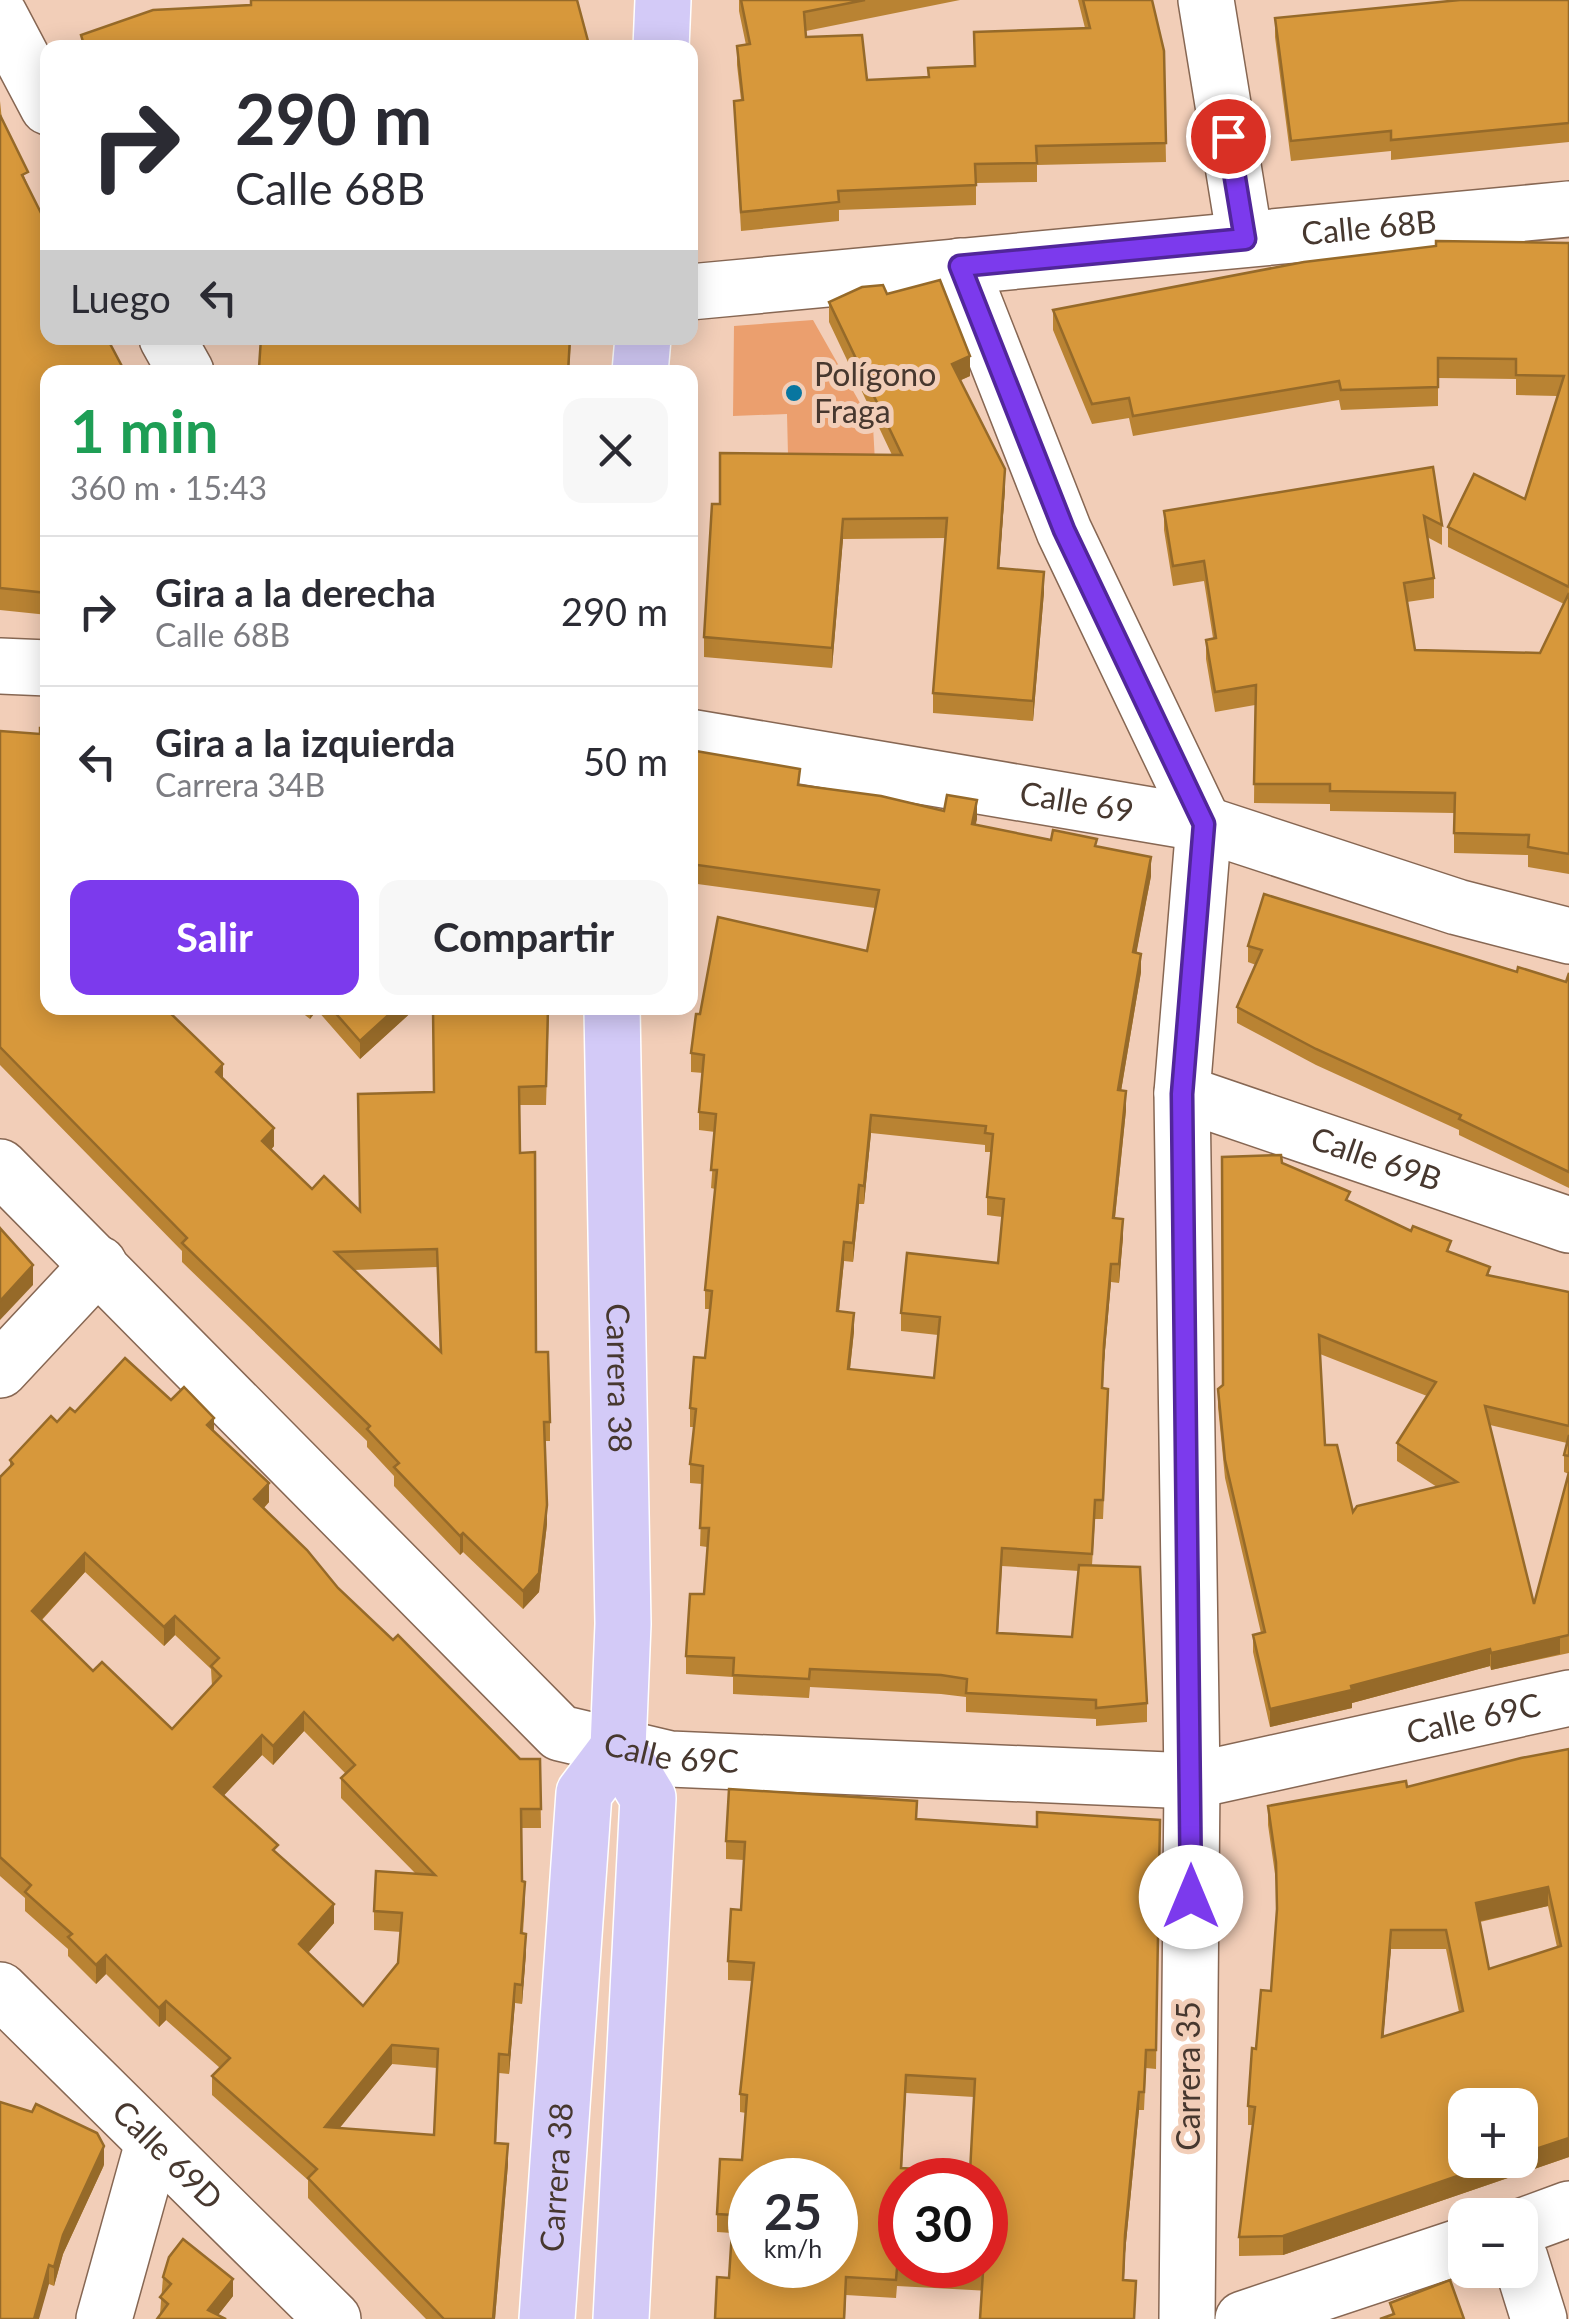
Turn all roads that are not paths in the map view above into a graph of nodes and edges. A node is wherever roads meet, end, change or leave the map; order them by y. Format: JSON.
{"nodes":[{"id":1,"x":28,"y":0,"type":"edge"},
{"id":2,"x":664,"y":0,"type":"edge"},
{"id":3,"x":1206,"y":0,"type":"edge"},
{"id":4,"x":0,"y":6,"type":"edge"},
{"id":5,"x":0,"y":16,"type":"edge"},
{"id":6,"x":662,"y":40,"type":"edge"},
{"id":7,"x":40,"y":92,"type":"edge"},
{"id":8,"x":1569,"y":208,"type":"edge"},
{"id":9,"x":1245,"y":239,"type":"junction"},
{"id":10,"x":960,"y":266,"type":"junction"},
{"id":11,"x":698,"y":291,"type":"edge"},
{"id":12,"x":0,"y":666,"type":"edge"},
{"id":13,"x":40,"y":668,"type":"edge"},
{"id":14,"x":698,"y":738,"type":"edge"},
{"id":15,"x":1204,"y":824,"type":"junction"},
{"id":16,"x":1569,"y":936,"type":"edge"},
{"id":17,"x":612,"y":1015,"type":"edge"},
{"id":18,"x":1182,"y":1094,"type":"junction"},
{"id":19,"x":0,"y":1167,"type":"edge"},
{"id":20,"x":1569,"y":1225,"type":"edge"},
{"id":21,"x":99,"y":1264,"type":"junction"},
{"id":22,"x":0,"y":1370,"type":"edge"},
{"id":23,"x":1569,"y":1698,"type":"edge"},
{"id":24,"x":618,"y":1748,"type":"junction"},
{"id":25,"x":1192,"y":1782,"type":"junction"},
{"id":26,"x":0,"y":1990,"type":"edge"},
{"id":27,"x":153,"y":2143,"type":"junction"},
{"id":28,"x":1569,"y":2209,"type":"edge"},
{"id":29,"x":1538,"y":2220,"type":"edge"},
{"id":30,"x":1448,"y":2251,"type":"edge"},
{"id":31,"x":1529,"y":2288,"type":"edge"},
{"id":32,"x":104,"y":2319,"type":"edge"},
{"id":33,"x":333,"y":2319,"type":"edge"},
{"id":34,"x":548,"y":2319,"type":"edge"},
{"id":35,"x":621,"y":2319,"type":"edge"},
{"id":36,"x":1188,"y":2319,"type":"edge"},
{"id":37,"x":1243,"y":2319,"type":"edge"},
{"id":38,"x":1539,"y":2319,"type":"edge"}],
"edges":[{"from":1,"to":4,"type":"street"},
{"from":2,"to":6,"type":"main road"},
{"from":3,"to":9,"type":"street"},
{"from":5,"to":7,"type":"street"},
{"from":8,"to":9,"type":"street","name":"Calle 68B"},
{"from":9,"to":10,"type":"street","name":"Calle 68B"},
{"from":10,"to":11,"type":"street","name":"Calle 68B"},
{"from":10,"to":15,"type":"street"},
{"from":12,"to":13,"type":"street"},
{"from":14,"to":15,"type":"street","name":"Calle 69"},
{"from":15,"to":16,"type":"street","name":"Calle 69"},
{"from":15,"to":18,"type":"street","name":"Carrera 35"},
{"from":17,"to":24,"type":"main road","name":"Carrera 38"},
{"from":18,"to":20,"type":"street","name":"Calle 69B"},
{"from":18,"to":25,"type":"street","name":"Carrera 35"},
{"from":19,"to":21,"type":"street","name":"Calle 69C"},
{"from":21,"to":22,"type":"street"},
{"from":21,"to":24,"type":"street","name":"Calle 69C"},
{"from":23,"to":25,"type":"street","name":"Calle 69C"},
{"from":24,"to":25,"type":"street","name":"Calle 69C"},
{"from":24,"to":34,"type":"main road","name":"Carrera 38"},
{"from":24,"to":35,"type":"main road"},
{"from":25,"to":36,"type":"street","name":"Carrera 35"},
{"from":26,"to":27,"type":"street","name":"Calle 69D"},
{"from":27,"to":32,"type":"street"},
{"from":27,"to":33,"type":"street","name":"Calle 69D"},
{"from":28,"to":29,"type":"street"},
{"from":30,"to":37,"type":"street"},
{"from":31,"to":38,"type":"street"}]}
